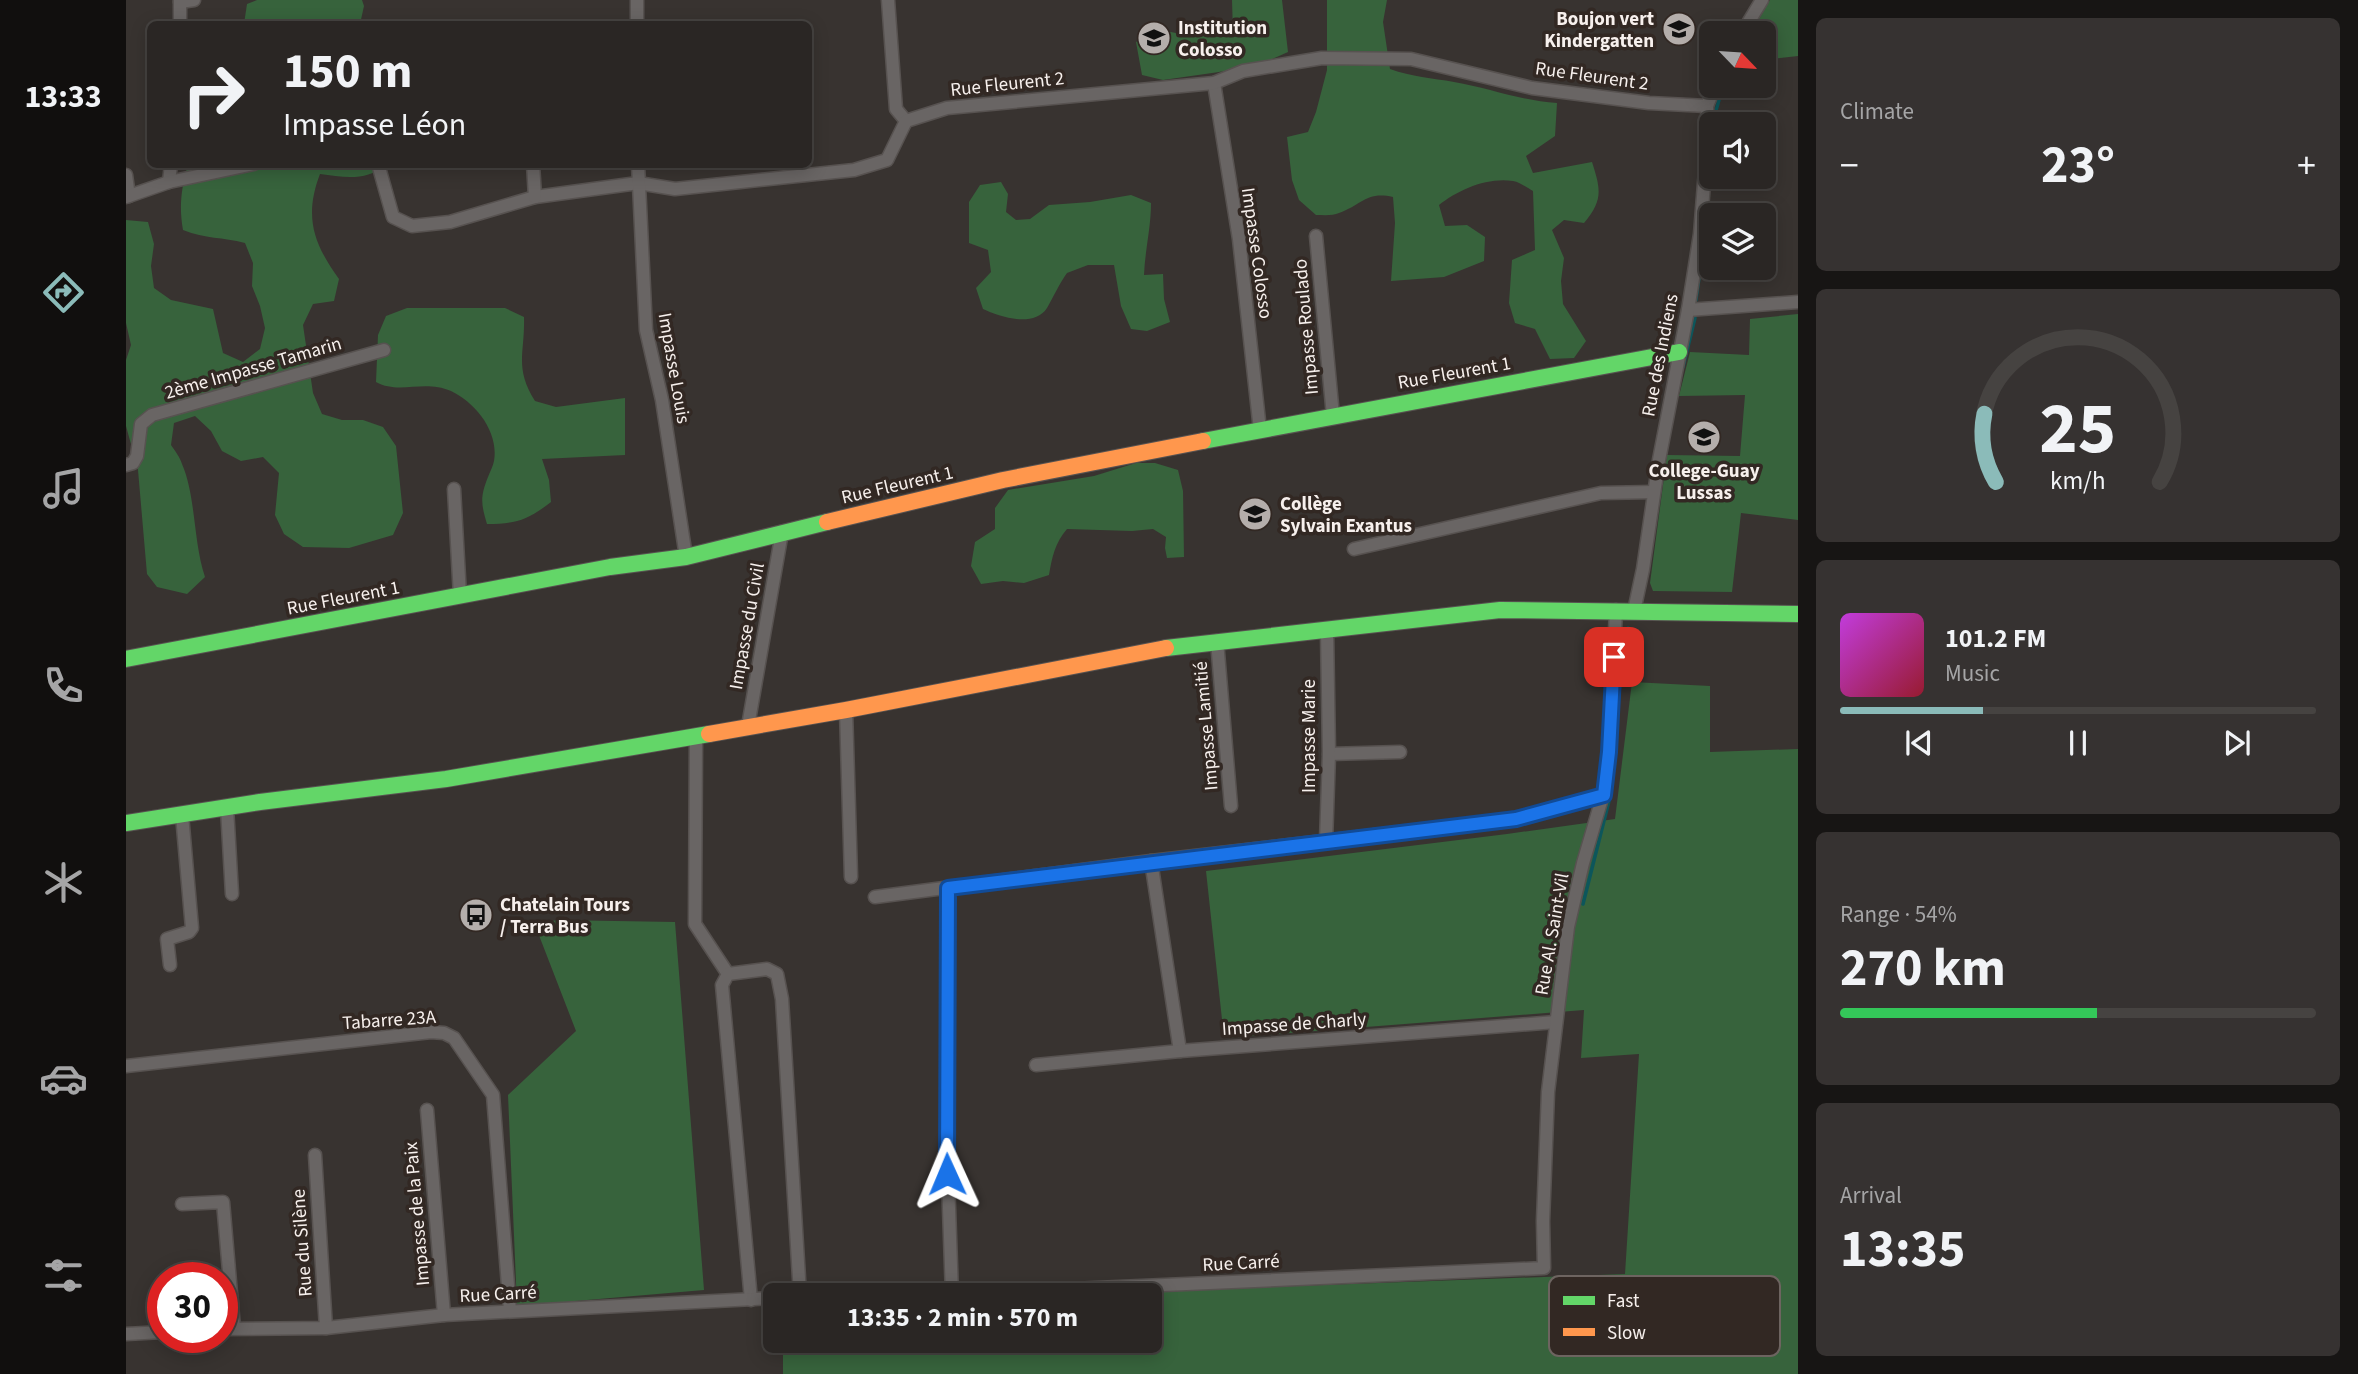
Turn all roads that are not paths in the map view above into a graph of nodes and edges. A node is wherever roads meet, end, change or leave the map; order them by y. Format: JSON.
{"nodes":[{"id":1,"x":194,"y":0,"type":"edge"},
{"id":2,"x":637,"y":0,"type":"edge"},
{"id":3,"x":888,"y":0,"type":"edge"},
{"id":4,"x":1762,"y":0,"type":"edge"},
{"id":5,"x":180,"y":1,"type":"edge"},
{"id":6,"x":180,"y":21,"type":"edge"},
{"id":7,"x":637,"y":21,"type":"edge"},
{"id":8,"x":1749,"y":21,"type":"edge"},
{"id":9,"x":1214,"y":83,"type":"junction"},
{"id":10,"x":1710,"y":98,"type":"edge"},
{"id":11,"x":1707,"y":106,"type":"junction"},
{"id":12,"x":906,"y":121,"type":"junction"},
{"id":13,"x":171,"y":168,"type":"edge"},
{"id":14,"x":235,"y":168,"type":"edge"},
{"id":15,"x":379,"y":168,"type":"edge"},
{"id":16,"x":533,"y":168,"type":"edge"},
{"id":17,"x":638,"y":168,"type":"edge"},
{"id":18,"x":126,"y":175,"type":"edge"},
{"id":19,"x":169,"y":182,"type":"junction"},
{"id":20,"x":638,"y":183,"type":"junction"},
{"id":21,"x":128,"y":197,"type":"edge"},
{"id":22,"x":535,"y":197,"type":"junction"},
{"id":23,"x":1316,"y":236,"type":"dead end"},
{"id":24,"x":1798,"y":302,"type":"edge"},
{"id":25,"x":1688,"y":310,"type":"junction"},
{"id":26,"x":384,"y":350,"type":"dead end"},
{"id":27,"x":1679,"y":352,"type":"junction"},
{"id":28,"x":1333,"y":416,"type":"junction"},
{"id":29,"x":1260,"y":430,"type":"junction"},
{"id":30,"x":126,"y":465,"type":"edge"},
{"id":31,"x":454,"y":489,"type":"dead end"},
{"id":32,"x":1654,"y":492,"type":"junction"},
{"id":33,"x":782,"y":532,"type":"junction"},
{"id":34,"x":1354,"y":549,"type":"dead end"},
{"id":35,"x":686,"y":557,"type":"junction"},
{"id":36,"x":460,"y":596,"type":"junction"},
{"id":37,"x":1616,"y":610,"type":"junction"},
{"id":38,"x":1634,"y":611,"type":"junction"},
{"id":39,"x":1798,"y":614,"type":"edge"},
{"id":40,"x":1327,"y":631,"type":"junction"},
{"id":41,"x":1217,"y":642,"type":"junction"},
{"id":42,"x":126,"y":659,"type":"edge"},
{"id":43,"x":846,"y":710,"type":"junction"},
{"id":44,"x":748,"y":726,"type":"junction"},
{"id":45,"x":696,"y":735,"type":"junction"},
{"id":46,"x":1400,"y":752,"type":"dead end"},
{"id":47,"x":1329,"y":754,"type":"junction"},
{"id":48,"x":1604,"y":795,"type":"junction"},
{"id":49,"x":1231,"y":806,"type":"dead end"},
{"id":50,"x":227,"y":808,"type":"junction"},
{"id":51,"x":182,"y":815,"type":"junction"},
{"id":52,"x":126,"y":823,"type":"edge"},
{"id":53,"x":1326,"y":842,"type":"junction"},
{"id":54,"x":1151,"y":862,"type":"junction"},
{"id":55,"x":851,"y":877,"type":"dead end"},
{"id":56,"x":948,"y":888,"type":"junction"},
{"id":57,"x":232,"y":894,"type":"dead end"},
{"id":58,"x":875,"y":897,"type":"dead end"},
{"id":59,"x":170,"y":965,"type":"dead end"},
{"id":60,"x":728,"y":974,"type":"junction"},
{"id":61,"x":1556,"y":1022,"type":"junction"},
{"id":62,"x":1180,"y":1051,"type":"junction"},
{"id":63,"x":1036,"y":1065,"type":"dead end"},
{"id":64,"x":126,"y":1066,"type":"edge"},
{"id":65,"x":427,"y":1110,"type":"dead end"},
{"id":66,"x":315,"y":1155,"type":"dead end"},
{"id":67,"x":182,"y":1204,"type":"dead end"},
{"id":68,"x":225,"y":1262,"type":"edge"},
{"id":69,"x":1544,"y":1268,"type":"joint"},
{"id":70,"x":799,"y":1283,"type":"edge"},
{"id":71,"x":952,"y":1283,"type":"edge"},
{"id":72,"x":1162,"y":1285,"type":"edge"},
{"id":73,"x":763,"y":1299,"type":"edge"},
{"id":74,"x":751,"y":1300,"type":"junction"},
{"id":75,"x":510,"y":1311,"type":"junction"},
{"id":76,"x":444,"y":1315,"type":"junction"},
{"id":77,"x":238,"y":1328,"type":"edge"},
{"id":78,"x":326,"y":1328,"type":"junction"},
{"id":79,"x":147,"y":1333,"type":"edge"},
{"id":80,"x":126,"y":1334,"type":"edge"}],
"edges":[{"from":1,"to":5,"type":"street"},
{"from":2,"to":7,"type":"street"},
{"from":3,"to":12,"type":"street"},
{"from":4,"to":8,"type":"street"},
{"from":5,"to":6,"type":"street"},
{"from":9,"to":11,"type":"street","name":"Rue Fleurent 2"},
{"from":9,"to":12,"type":"street","name":"Rue Fleurent 2"},
{"from":9,"to":29,"type":"street","name":"Impasse Colosso"},
{"from":10,"to":11,"type":"street"},
{"from":11,"to":25,"type":"street","name":"Rue des Indiens"},
{"from":12,"to":20,"type":"street"},
{"from":13,"to":19,"type":"street"},
{"from":14,"to":19,"type":"street"},
{"from":15,"to":22,"type":"street"},
{"from":16,"to":22,"type":"street"},
{"from":17,"to":20,"type":"street","name":"Impasse Louis"},
{"from":18,"to":21,"type":"street"},
{"from":19,"to":21,"type":"street"},
{"from":20,"to":22,"type":"street"},
{"from":20,"to":35,"type":"street","name":"Impasse Louis"},
{"from":23,"to":28,"type":"street","name":"Impasse Roulado"},
{"from":24,"to":25,"type":"street"},
{"from":25,"to":27,"type":"street","name":"Rue des Indiens"},
{"from":26,"to":30,"type":"street","name":"2ème Impasse Tamarin"},
{"from":27,"to":28,"type":"main road","name":"Rue Fleurent 1"},
{"from":27,"to":32,"type":"street","name":"Rue des Indiens"},
{"from":28,"to":29,"type":"main road","name":"Rue Fleurent 1"},
{"from":29,"to":33,"type":"main road","name":"Rue Fleurent 1"},
{"from":31,"to":36,"type":"street"},
{"from":32,"to":34,"type":"street"},
{"from":32,"to":38,"type":"street","name":"Rue des Indiens"},
{"from":33,"to":35,"type":"main road","name":"Rue Fleurent 1"},
{"from":33,"to":44,"type":"street","name":"Impasse du Civil"},
{"from":35,"to":36,"type":"main road","name":"Rue Fleurent 1"},
{"from":36,"to":42,"type":"main road","name":"Rue Fleurent 1"},
{"from":37,"to":38,"type":"main road"},
{"from":37,"to":40,"type":"main road"},
{"from":37,"to":48,"type":"street","name":"Rue Al. Saint-Vil"},
{"from":38,"to":39,"type":"main road"},
{"from":40,"to":41,"type":"main road"},
{"from":40,"to":47,"type":"street","name":"Impasse Marie"},
{"from":41,"to":43,"type":"main road"},
{"from":41,"to":49,"type":"street","name":"Impasse Lamitié"},
{"from":43,"to":44,"type":"main road"},
{"from":43,"to":55,"type":"street"},
{"from":44,"to":45,"type":"main road"},
{"from":45,"to":50,"type":"main road"},
{"from":45,"to":60,"type":"street"},
{"from":46,"to":47,"type":"street"},
{"from":47,"to":53,"type":"street","name":"Impasse Marie"},
{"from":48,"to":53,"type":"street"},
{"from":48,"to":61,"type":"street","name":"Rue Al. Saint-Vil"},
{"from":50,"to":51,"type":"main road"},
{"from":50,"to":57,"type":"street"},
{"from":51,"to":52,"type":"main road"},
{"from":51,"to":59,"type":"street"},
{"from":53,"to":54,"type":"street"},
{"from":54,"to":56,"type":"street"},
{"from":54,"to":62,"type":"street"},
{"from":56,"to":58,"type":"street"},
{"from":56,"to":71,"type":"street"},
{"from":60,"to":70,"type":"street"},
{"from":60,"to":74,"type":"street"},
{"from":61,"to":62,"type":"street","name":"Impasse de Charly"},
{"from":61,"to":69,"type":"street","name":"Rue Al. Saint-Vil"},
{"from":62,"to":63,"type":"street","name":"Impasse de Charly"},
{"from":64,"to":75,"type":"street","name":"Tabarre 23A"},
{"from":65,"to":76,"type":"street","name":"Impasse de la Paix"},
{"from":66,"to":78,"type":"street","name":"Rue du Silène"},
{"from":67,"to":68,"type":"street"},
{"from":69,"to":72,"type":"street","name":"Rue Carré"},
{"from":73,"to":74,"type":"street","name":"Rue Carré"},
{"from":74,"to":75,"type":"street","name":"Rue Carré"},
{"from":75,"to":76,"type":"street","name":"Rue Carré"},
{"from":76,"to":78,"type":"street","name":"Rue Carré"},
{"from":77,"to":78,"type":"street","name":"Rue Carré"},
{"from":79,"to":80,"type":"street"}]}
